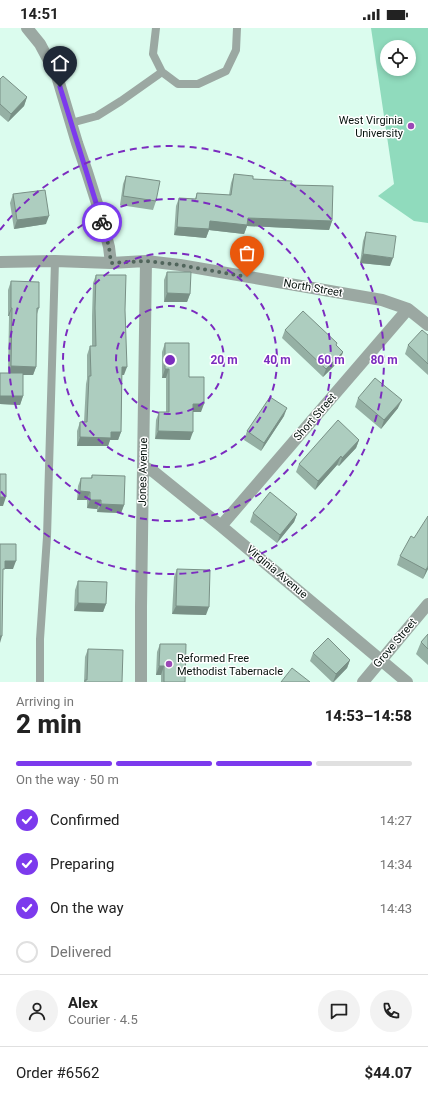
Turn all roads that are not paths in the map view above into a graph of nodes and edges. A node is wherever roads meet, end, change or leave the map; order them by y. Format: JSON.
{"nodes":[{"id":1,"x":27,"y":28,"type":"edge"},
{"id":2,"x":156,"y":28,"type":"edge"},
{"id":3,"x":237,"y":28,"type":"edge"},
{"id":4,"x":162,"y":72,"type":"junction"},
{"id":5,"x":71,"y":123,"type":"junction"},
{"id":6,"x":55,"y":261,"type":"junction"},
{"id":7,"x":146,"y":261,"type":"junction"},
{"id":8,"x":0,"y":262,"type":"edge"},
{"id":9,"x":111,"y":263,"type":"junction"},
{"id":10,"x":408,"y":309,"type":"junction"},
{"id":11,"x":428,"y":324,"type":"edge"},
{"id":12,"x":143,"y":466,"type":"junction"},
{"id":13,"x":221,"y":526,"type":"junction"},
{"id":14,"x":428,"y":604,"type":"edge"},
{"id":15,"x":382,"y":660,"type":"junction"},
{"id":16,"x":40,"y":682,"type":"edge"},
{"id":17,"x":141,"y":682,"type":"edge"},
{"id":18,"x":363,"y":682,"type":"edge"},
{"id":19,"x":407,"y":682,"type":"edge"}],
"edges":[{"from":1,"to":5,"type":"street"},
{"from":2,"to":4,"type":"lane"},
{"from":3,"to":4,"type":"lane"},
{"from":4,"to":5,"type":"lane"},
{"from":5,"to":9,"type":"street"},
{"from":6,"to":8,"type":"street","name":"North Street"},
{"from":6,"to":9,"type":"street","name":"North Street"},
{"from":6,"to":16,"type":"lane"},
{"from":7,"to":9,"type":"street","name":"North Street"},
{"from":7,"to":10,"type":"street","name":"North Street"},
{"from":7,"to":12,"type":"street","name":"Jones Avenue"},
{"from":10,"to":11,"type":"street","name":"North Street"},
{"from":10,"to":13,"type":"street","name":"Short Street"},
{"from":12,"to":13,"type":"street","name":"Virginia Avenue"},
{"from":12,"to":17,"type":"street","name":"Jones Avenue"},
{"from":13,"to":15,"type":"street","name":"Virginia Avenue"},
{"from":14,"to":15,"type":"street","name":"Grove Street"},
{"from":15,"to":18,"type":"street","name":"Grove Street"},
{"from":15,"to":19,"type":"street","name":"Virginia Avenue"}]}
